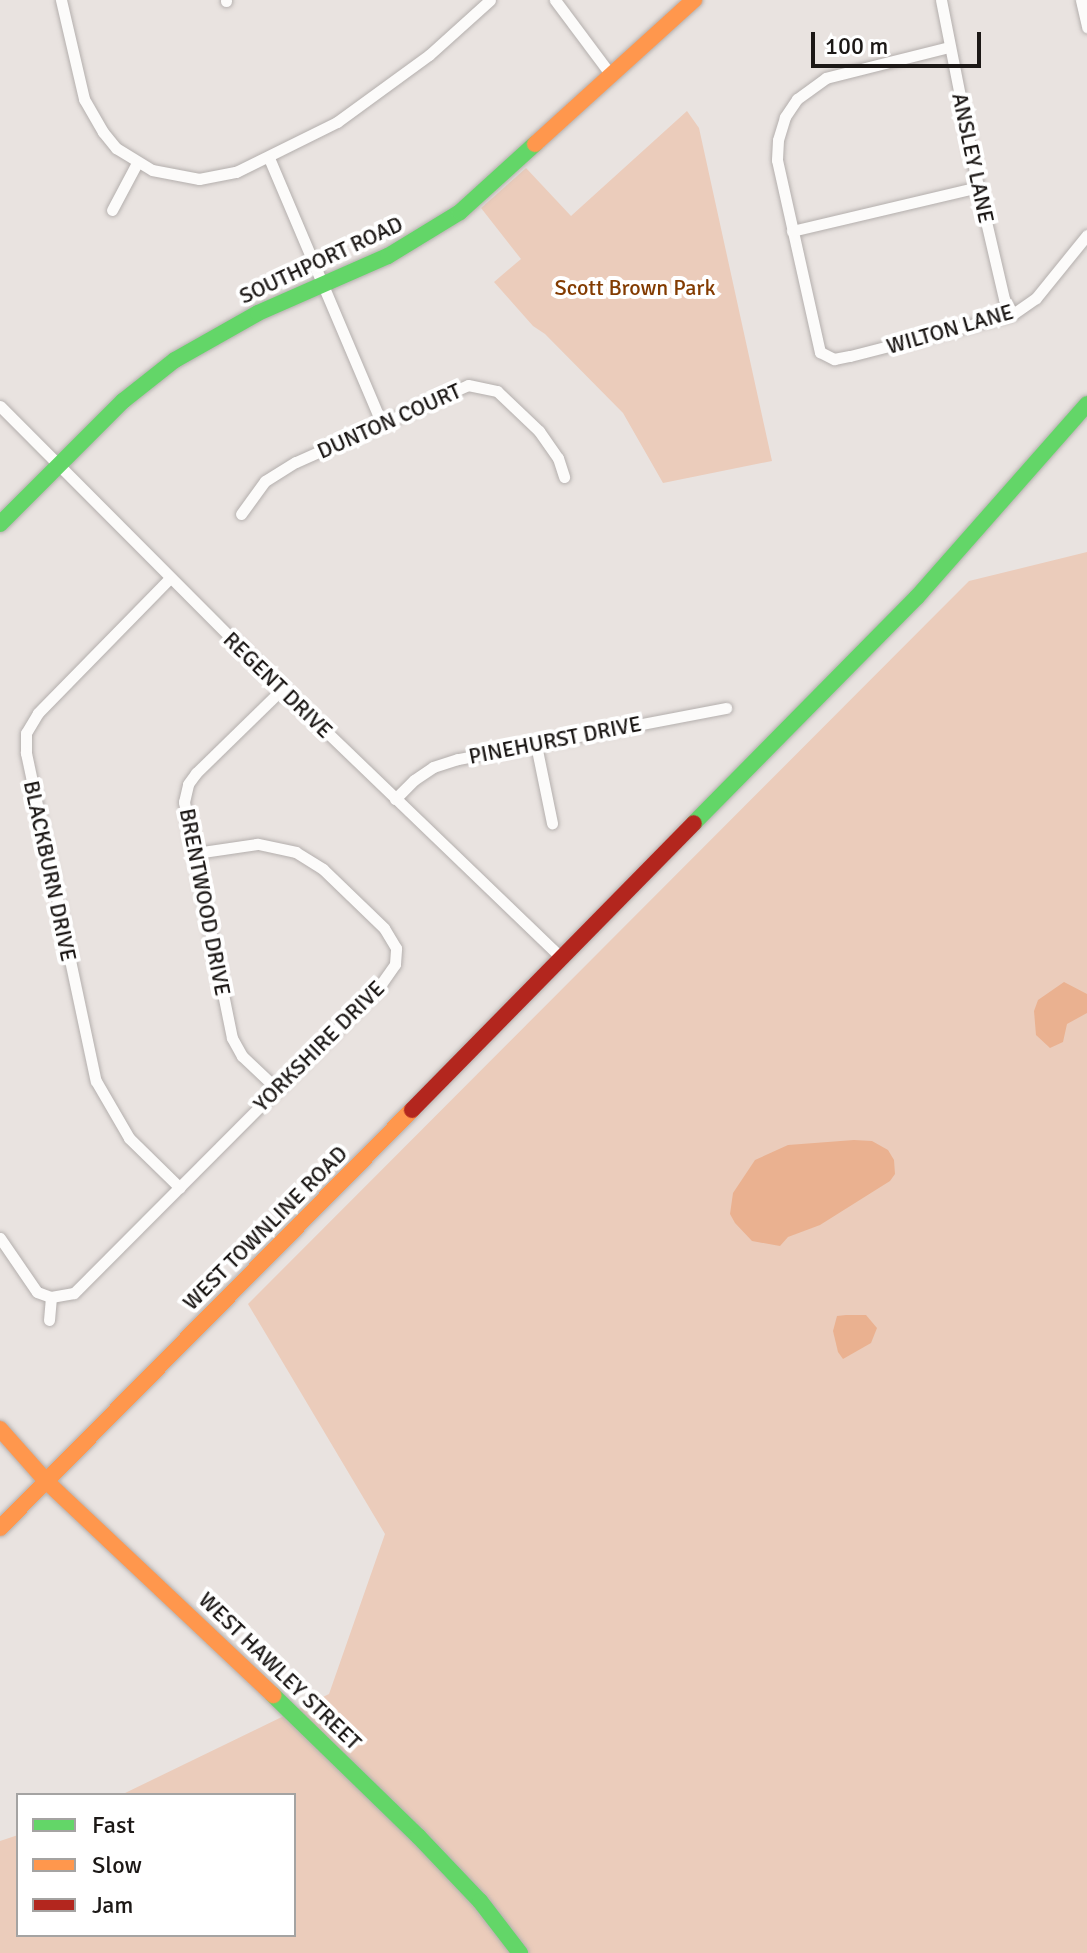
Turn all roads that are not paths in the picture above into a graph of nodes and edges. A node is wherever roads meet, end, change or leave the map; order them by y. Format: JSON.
{"nodes":[{"id":1,"x":61,"y":0,"type":"edge"},
{"id":2,"x":490,"y":0,"type":"edge"},
{"id":3,"x":555,"y":0,"type":"edge"},
{"id":4,"x":694,"y":0,"type":"edge"},
{"id":5,"x":941,"y":0,"type":"edge"},
{"id":6,"x":1081,"y":0,"type":"edge"},
{"id":7,"x":1087,"y":27,"type":"edge"},
{"id":8,"x":949,"y":47,"type":"junction"},
{"id":9,"x":611,"y":75,"type":"junction"},
{"id":10,"x":269,"y":158,"type":"junction"},
{"id":11,"x":137,"y":163,"type":"junction"},
{"id":12,"x":978,"y":187,"type":"junction"},
{"id":13,"x":112,"y":210,"type":"dead end"},
{"id":14,"x":792,"y":231,"type":"junction"},
{"id":15,"x":1087,"y":235,"type":"edge"},
{"id":16,"x":324,"y":284,"type":"junction"},
{"id":17,"x":1013,"y":314,"type":"junction"},
{"id":18,"x":1087,"y":404,"type":"edge"},
{"id":19,"x":0,"y":406,"type":"edge"},
{"id":20,"x":381,"y":422,"type":"junction"},
{"id":21,"x":57,"y":466,"type":"junction"},
{"id":22,"x":564,"y":477,"type":"dead end"},
{"id":23,"x":241,"y":514,"type":"dead end"},
{"id":24,"x":0,"y":524,"type":"edge"},
{"id":25,"x":170,"y":578,"type":"junction"},
{"id":26,"x":282,"y":689,"type":"junction"},
{"id":27,"x":726,"y":708,"type":"dead end"},
{"id":28,"x":536,"y":745,"type":"junction"},
{"id":29,"x":395,"y":799,"type":"junction"},
{"id":30,"x":552,"y":823,"type":"dead end"},
{"id":31,"x":196,"y":853,"type":"junction"},
{"id":32,"x":562,"y":958,"type":"junction"},
{"id":33,"x":277,"y":1089,"type":"junction"},
{"id":34,"x":180,"y":1188,"type":"junction"},
{"id":35,"x":0,"y":1238,"type":"edge"},
{"id":36,"x":51,"y":1297,"type":"junction"},
{"id":37,"x":49,"y":1320,"type":"dead end"},
{"id":38,"x":0,"y":1429,"type":"edge"},
{"id":39,"x":47,"y":1482,"type":"junction"},
{"id":40,"x":0,"y":1528,"type":"edge"},
{"id":41,"x":520,"y":1953,"type":"edge"}],
"edges":[{"from":1,"to":11,"type":"street"},
{"from":2,"to":10,"type":"street"},
{"from":3,"to":9,"type":"street"},
{"from":4,"to":9,"type":"street","name":"SOUTHPORT ROAD"},
{"from":5,"to":8,"type":"street","name":"ANSLEY LANE"},
{"from":6,"to":7,"type":"street"},
{"from":8,"to":12,"type":"street","name":"ANSLEY LANE"},
{"from":8,"to":14,"type":"street"},
{"from":9,"to":16,"type":"street","name":"SOUTHPORT ROAD"},
{"from":10,"to":11,"type":"street"},
{"from":10,"to":16,"type":"street"},
{"from":11,"to":13,"type":"street"},
{"from":12,"to":14,"type":"street"},
{"from":12,"to":17,"type":"street","name":"ANSLEY LANE"},
{"from":14,"to":17,"type":"street","name":"WILTON LANE"},
{"from":15,"to":17,"type":"street","name":"WILTON LANE"},
{"from":16,"to":20,"type":"street"},
{"from":16,"to":21,"type":"street","name":"SOUTHPORT ROAD"},
{"from":18,"to":32,"type":"street","name":"WEST TOWNLINE ROAD"},
{"from":19,"to":21,"type":"street","name":"REGENT DRIVE"},
{"from":20,"to":22,"type":"street","name":"DUNTON COURT"},
{"from":20,"to":23,"type":"street","name":"DUNTON COURT"},
{"from":21,"to":24,"type":"street","name":"SOUTHPORT ROAD"},
{"from":21,"to":25,"type":"street","name":"REGENT DRIVE"},
{"from":25,"to":26,"type":"street","name":"REGENT DRIVE"},
{"from":25,"to":34,"type":"street","name":"BLACKBURN DRIVE"},
{"from":26,"to":29,"type":"street","name":"REGENT DRIVE"},
{"from":26,"to":31,"type":"street","name":"BRENTWOOD DRIVE"},
{"from":27,"to":28,"type":"street","name":"PINEHURST DRIVE"},
{"from":28,"to":29,"type":"street","name":"PINEHURST DRIVE"},
{"from":28,"to":30,"type":"street"},
{"from":29,"to":32,"type":"street","name":"REGENT DRIVE"},
{"from":31,"to":33,"type":"street","name":"BRENTWOOD DRIVE"},
{"from":31,"to":33,"type":"street","name":"YORKSHIRE DRIVE"},
{"from":32,"to":39,"type":"street","name":"WEST TOWNLINE ROAD"},
{"from":33,"to":34,"type":"street","name":"YORKSHIRE DRIVE"},
{"from":34,"to":36,"type":"street","name":"YORKSHIRE DRIVE"},
{"from":35,"to":36,"type":"street"},
{"from":36,"to":37,"type":"street"},
{"from":38,"to":39,"type":"street","name":"WEST HAWLEY STREET"},
{"from":39,"to":40,"type":"street","name":"WEST TOWNLINE ROAD"},
{"from":39,"to":41,"type":"street","name":"WEST HAWLEY STREET"}]}
